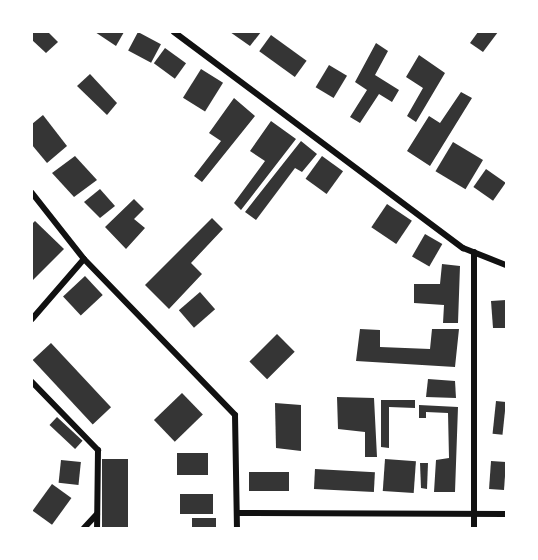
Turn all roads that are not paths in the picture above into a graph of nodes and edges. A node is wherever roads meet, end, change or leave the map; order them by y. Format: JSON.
{"nodes":[{"id":1,"x":174,"y":32,"type":"edge"},
{"id":2,"x":32,"y":193,"type":"edge"},
{"id":3,"x":474,"y":252,"type":"junction"},
{"id":4,"x":84,"y":259,"type":"junction"},
{"id":5,"x":507,"y":265,"type":"edge"},
{"id":6,"x":32,"y":319,"type":"edge"},
{"id":7,"x":32,"y":382,"type":"edge"},
{"id":8,"x":97,"y":513,"type":"junction"},
{"id":9,"x":237,"y":513,"type":"junction"},
{"id":10,"x":474,"y":514,"type":"junction"},
{"id":11,"x":507,"y":514,"type":"edge"},
{"id":12,"x":84,"y":528,"type":"edge"},
{"id":13,"x":97,"y":528,"type":"edge"},
{"id":14,"x":237,"y":528,"type":"edge"},
{"id":15,"x":474,"y":528,"type":"edge"}],
"edges":[{"from":1,"to":3,"type":"street"},
{"from":2,"to":4,"type":"street"},
{"from":3,"to":5,"type":"street"},
{"from":3,"to":10,"type":"street"},
{"from":4,"to":6,"type":"street"},
{"from":4,"to":9,"type":"street"},
{"from":7,"to":8,"type":"street"},
{"from":8,"to":12,"type":"street"},
{"from":8,"to":13,"type":"street"},
{"from":9,"to":10,"type":"street"},
{"from":9,"to":14,"type":"street"},
{"from":10,"to":11,"type":"street"},
{"from":10,"to":15,"type":"street"}]}
